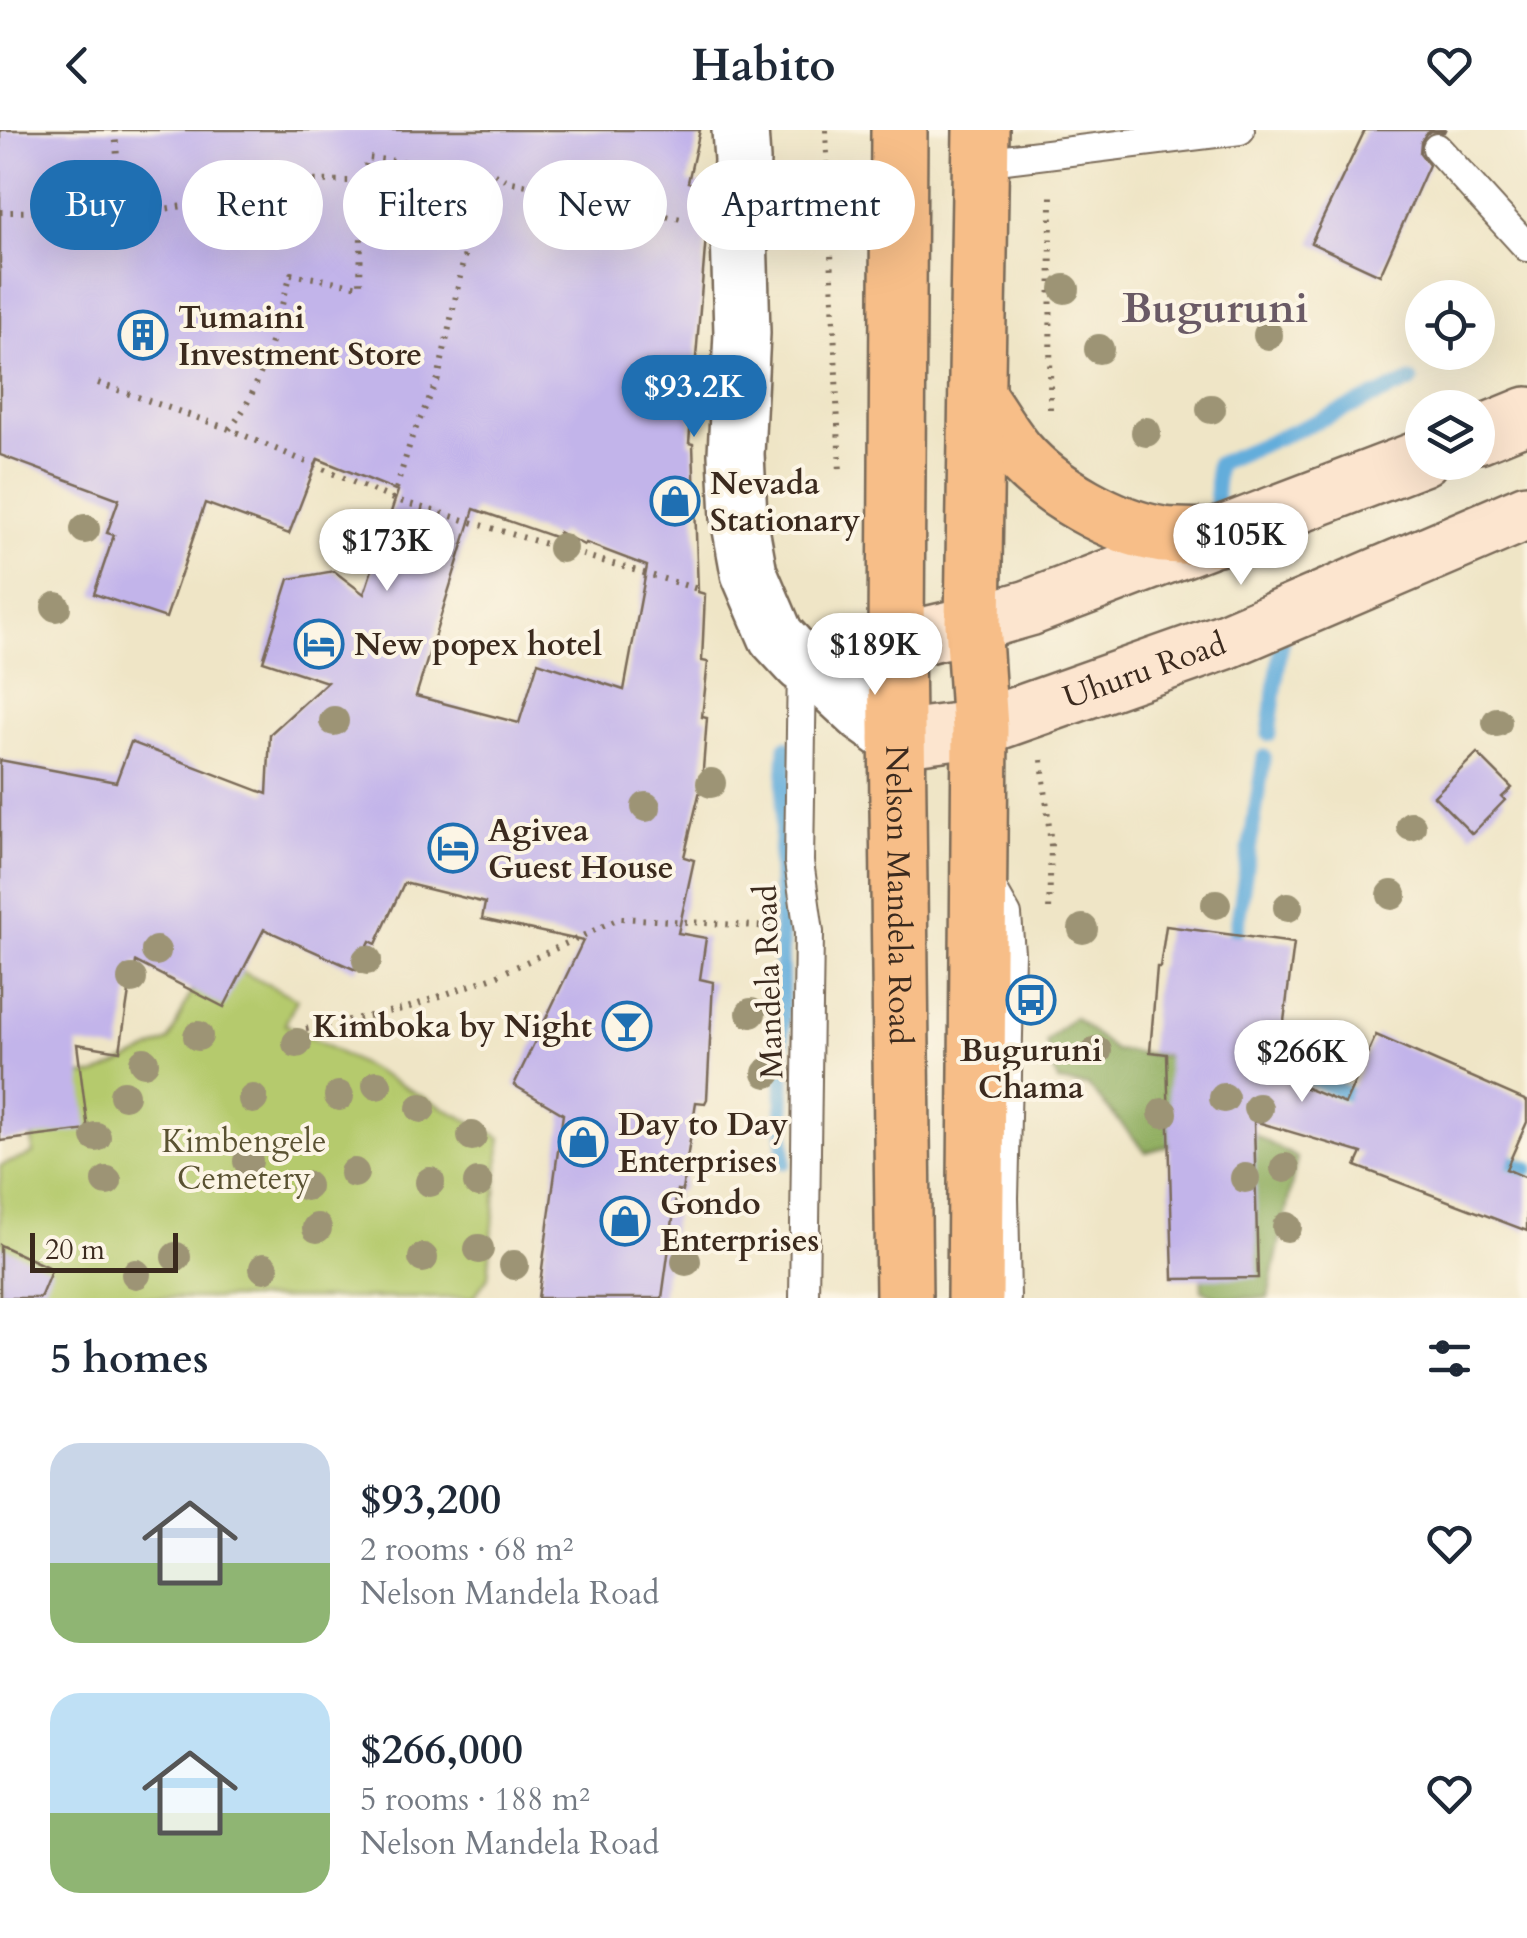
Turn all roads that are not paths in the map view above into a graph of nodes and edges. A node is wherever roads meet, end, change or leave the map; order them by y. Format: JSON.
{"nodes":[{"id":1,"x":740,"y":130,"type":"edge"},
{"id":2,"x":899,"y":130,"type":"edge"},
{"id":3,"x":1240,"y":130,"type":"edge"},
{"id":4,"x":981,"y":146,"type":"edge"},
{"id":5,"x":1437,"y":148,"type":"dead end"},
{"id":6,"x":1527,"y":247,"type":"edge"},
{"id":7,"x":977,"y":395,"type":"junction"},
{"id":8,"x":1527,"y":415,"type":"edge"},
{"id":9,"x":1495,"y":428,"type":"edge"},
{"id":10,"x":1405,"y":465,"type":"edge"},
{"id":11,"x":1527,"y":512,"type":"edge"},
{"id":12,"x":1218,"y":537,"type":"junction"},
{"id":13,"x":974,"y":624,"type":"junction"},
{"id":14,"x":896,"y":642,"type":"junction"},
{"id":15,"x":811,"y":669,"type":"junction"},
{"id":16,"x":980,"y":728,"type":"junction"},
{"id":17,"x":896,"y":739,"type":"junction"},
{"id":18,"x":979,"y":865,"type":"junction"},
{"id":19,"x":804,"y":1298,"type":"edge"},
{"id":20,"x":904,"y":1298,"type":"edge"},
{"id":21,"x":975,"y":1298,"type":"edge"},
{"id":22,"x":1006,"y":1298,"type":"edge"}],
"edges":[{"from":1,"to":15,"type":"street"},
{"from":2,"to":14,"type":"main road","name":"Nelson Mandela Road"},
{"from":3,"to":4,"type":"lane"},
{"from":4,"to":7,"type":"main road"},
{"from":5,"to":6,"type":"lane"},
{"from":7,"to":12,"type":"main road"},
{"from":7,"to":13,"type":"main road"},
{"from":8,"to":9,"type":"main road"},
{"from":10,"to":12,"type":"main road"},
{"from":11,"to":16,"type":"main road","name":"Uhuru Road"},
{"from":12,"to":13,"type":"main road"},
{"from":13,"to":14,"type":"main road"},
{"from":13,"to":16,"type":"main road"},
{"from":14,"to":15,"type":"street"},
{"from":14,"to":17,"type":"main road","name":"Nelson Mandela Road"},
{"from":15,"to":17,"type":"street"},
{"from":15,"to":19,"type":"lane","name":"Mandela Road"},
{"from":16,"to":17,"type":"main road","name":"Uhuru Road"},
{"from":16,"to":18,"type":"main road"},
{"from":17,"to":20,"type":"main road","name":"Nelson Mandela Road"},
{"from":18,"to":21,"type":"main road"},
{"from":18,"to":22,"type":"lane"}]}
